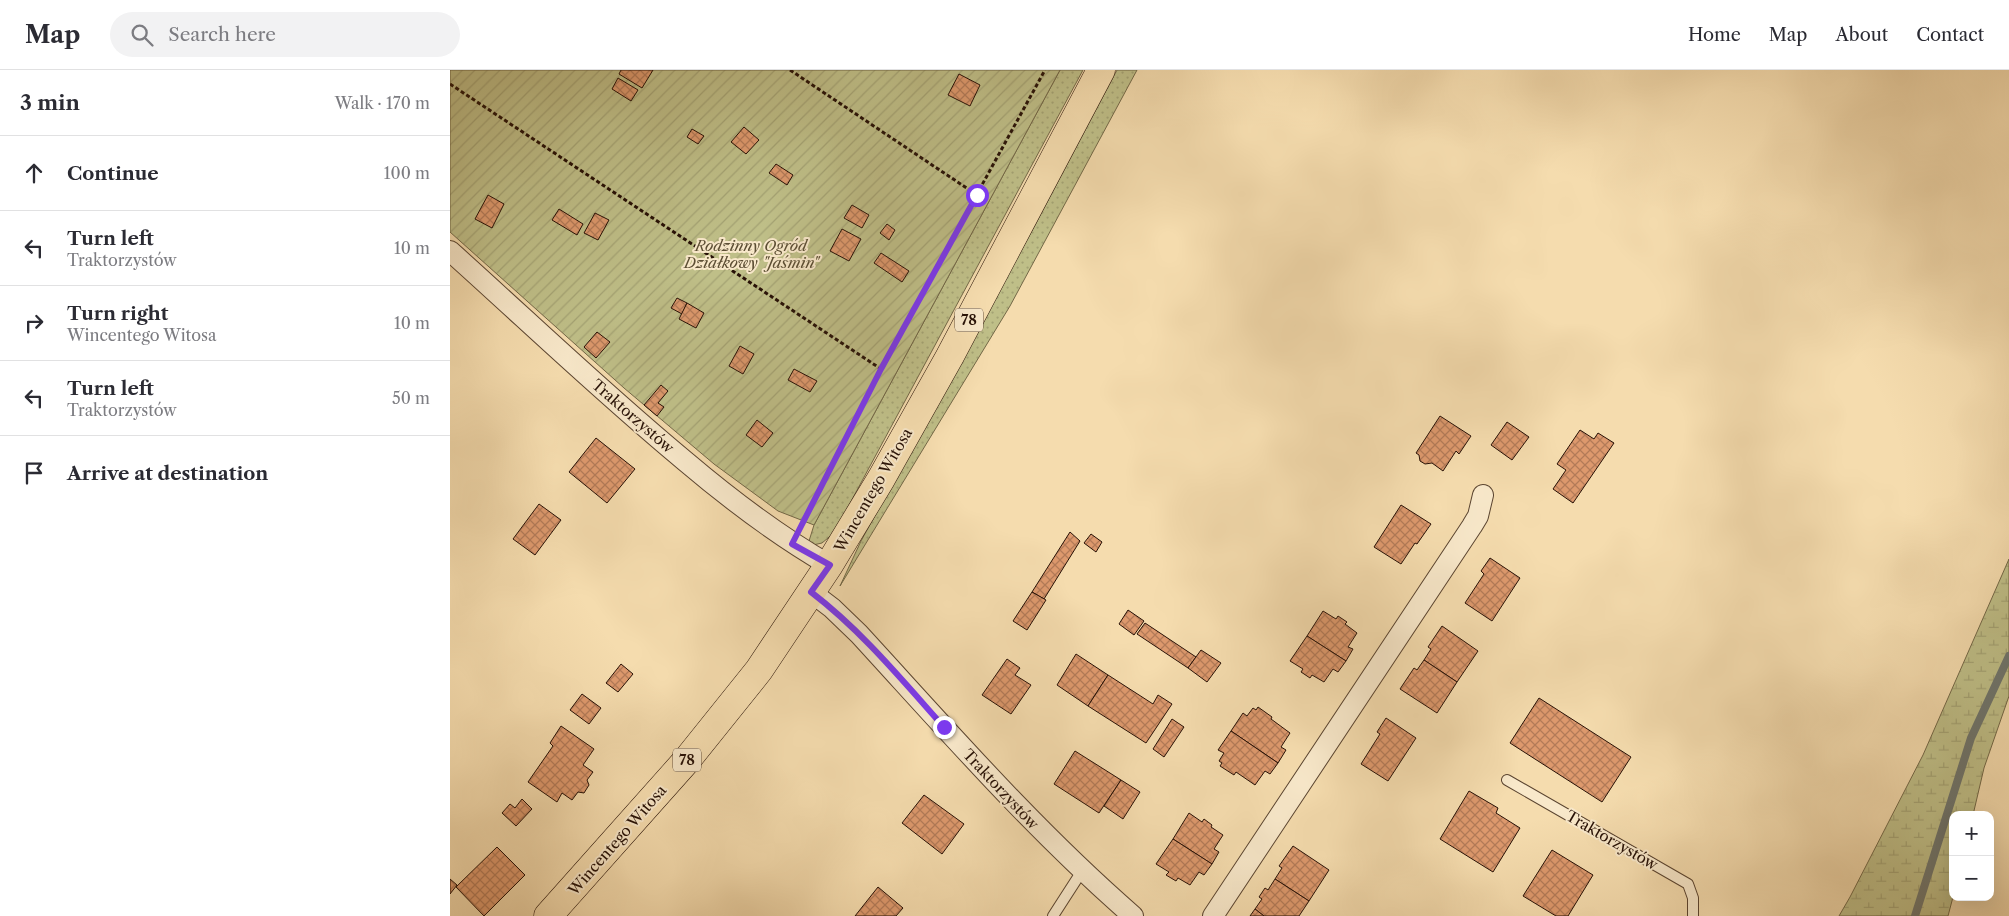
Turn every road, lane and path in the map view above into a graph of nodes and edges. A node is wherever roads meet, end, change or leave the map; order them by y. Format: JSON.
{"nodes":[{"id":1,"x":790,"y":70,"type":"edge"},
{"id":2,"x":1045,"y":70,"type":"edge"},
{"id":3,"x":1101,"y":70,"type":"edge"},
{"id":4,"x":450,"y":84,"type":"edge"},
{"id":5,"x":977,"y":195,"type":"junction"},
{"id":6,"x":450,"y":250,"type":"edge"},
{"id":7,"x":881,"y":369,"type":"junction"},
{"id":8,"x":1483,"y":495,"type":"dead end"},
{"id":9,"x":792,"y":544,"type":"junction"},
{"id":10,"x":830,"y":565,"type":"junction"},
{"id":11,"x":811,"y":592,"type":"junction"},
{"id":12,"x":1507,"y":780,"type":"dead end"},
{"id":13,"x":1082,"y":872,"type":"junction"},
{"id":14,"x":548,"y":916,"type":"edge"},
{"id":15,"x":1053,"y":916,"type":"edge"},
{"id":16,"x":1133,"y":916,"type":"edge"},
{"id":17,"x":1213,"y":916,"type":"edge"},
{"id":18,"x":1693,"y":916,"type":"edge"}],
"edges":[{"from":1,"to":5,"type":"path"},
{"from":2,"to":5,"type":"path"},
{"from":3,"to":10,"type":"main road","name":"Wincentego Witosa","number":"78"},
{"from":4,"to":7,"type":"path"},
{"from":5,"to":7,"type":"path"},
{"from":6,"to":9,"type":"street","name":"Traktorzystów"},
{"from":7,"to":9,"type":"path"},
{"from":8,"to":17,"type":"street"},
{"from":9,"to":10,"type":"street","name":"Traktorzystów"},
{"from":10,"to":11,"type":"main road","name":"Wincentego Witosa","number":"78"},
{"from":11,"to":13,"type":"street","name":"Traktorzystów"},
{"from":11,"to":14,"type":"main road","name":"Wincentego Witosa","number":"78"},
{"from":12,"to":18,"type":"lane","name":"Traktorzystów"},
{"from":13,"to":15,"type":"lane"},
{"from":13,"to":16,"type":"street","name":"Traktorzystów"}]}
